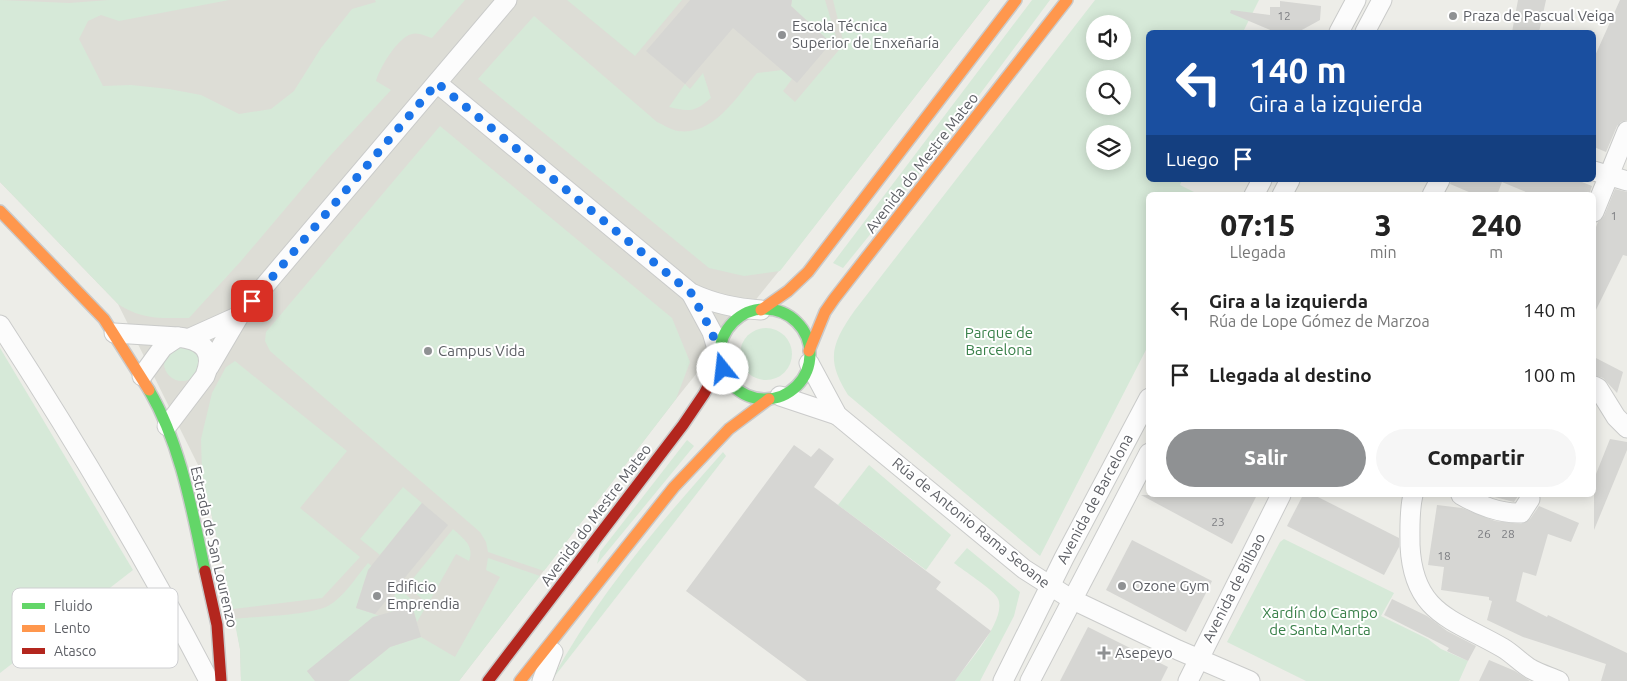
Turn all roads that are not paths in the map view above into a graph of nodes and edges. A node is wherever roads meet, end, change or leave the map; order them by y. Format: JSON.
{"nodes":[{"id":1,"x":508,"y":0,"type":"edge"},
{"id":2,"x":1016,"y":0,"type":"edge"},
{"id":3,"x":1067,"y":0,"type":"edge"},
{"id":4,"x":1356,"y":0,"type":"edge"},
{"id":5,"x":1382,"y":0,"type":"edge"},
{"id":6,"x":1341,"y":30,"type":"edge"},
{"id":7,"x":1366,"y":30,"type":"edge"},
{"id":8,"x":437,"y":83,"type":"junction"},
{"id":9,"x":1627,"y":131,"type":"edge"},
{"id":10,"x":1610,"y":176,"type":"edge"},
{"id":11,"x":1596,"y":208,"type":"edge"},
{"id":12,"x":0,"y":211,"type":"edge"},
{"id":13,"x":691,"y":293,"type":"junction"},
{"id":14,"x":762,"y":310,"type":"junction"},
{"id":15,"x":239,"y":316,"type":"junction"},
{"id":16,"x":0,"y":325,"type":"edge"},
{"id":17,"x":114,"y":333,"type":"junction"},
{"id":18,"x":184,"y":338,"type":"junction"},
{"id":19,"x":809,"y":357,"type":"junction"},
{"id":20,"x":721,"y":362,"type":"junction"},
{"id":21,"x":208,"y":367,"type":"junction"},
{"id":22,"x":142,"y":376,"type":"junction"},
{"id":23,"x":1596,"y":387,"type":"edge"},
{"id":24,"x":775,"y":398,"type":"junction"},
{"id":25,"x":1146,"y":404,"type":"edge"},
{"id":26,"x":838,"y":415,"type":"junction"},
{"id":27,"x":167,"y":426,"type":"junction"},
{"id":28,"x":1627,"y":428,"type":"edge"},
{"id":29,"x":1146,"y":459,"type":"edge"},
{"id":30,"x":1280,"y":497,"type":"edge"},
{"id":31,"x":1413,"y":497,"type":"edge"},
{"id":32,"x":1466,"y":497,"type":"edge"},
{"id":33,"x":1530,"y":499,"type":"dead end"},
{"id":34,"x":1049,"y":587,"type":"junction"},
{"id":35,"x":159,"y":588,"type":"edge"},
{"id":36,"x":1072,"y":599,"type":"junction"},
{"id":37,"x":570,"y":618,"type":"junction"},
{"id":38,"x":178,"y":622,"type":"edge"},
{"id":39,"x":1198,"y":658,"type":"junction"},
{"id":40,"x":1528,"y":675,"type":"edge"},
{"id":41,"x":211,"y":681,"type":"edge"},
{"id":42,"x":222,"y":681,"type":"edge"},
{"id":43,"x":488,"y":681,"type":"edge"},
{"id":44,"x":520,"y":681,"type":"edge"},
{"id":45,"x":542,"y":681,"type":"edge"},
{"id":46,"x":1003,"y":681,"type":"edge"},
{"id":47,"x":1030,"y":681,"type":"edge"},
{"id":48,"x":1188,"y":681,"type":"edge"},
{"id":49,"x":1250,"y":681,"type":"edge"},
{"id":50,"x":1559,"y":681,"type":"edge"}],
"edges":[{"from":1,"to":8,"type":"street"},
{"from":2,"to":14,"type":"main road","name":"Avenida do Mestre Mateo"},
{"from":3,"to":19,"type":"main road","name":"Avenida do Mestre Mateo"},
{"from":4,"to":6,"type":"street"},
{"from":5,"to":7,"type":"street"},
{"from":8,"to":13,"type":"street"},
{"from":8,"to":15,"type":"street"},
{"from":9,"to":10,"type":"street"},
{"from":10,"to":11,"type":"street"},
{"from":12,"to":17,"type":"main road","name":"Estrada de San Lourenzo"},
{"from":13,"to":14,"type":"street"},
{"from":13,"to":20,"type":"street"},
{"from":14,"to":19,"type":"main road"},
{"from":14,"to":20,"type":"main road"},
{"from":15,"to":18,"type":"street"},
{"from":15,"to":21,"type":"street"},
{"from":16,"to":35,"type":"street"},
{"from":17,"to":18,"type":"street"},
{"from":17,"to":22,"type":"main road","name":"Estrada de San Lourenzo"},
{"from":18,"to":21,"type":"street"},
{"from":18,"to":22,"type":"street"},
{"from":19,"to":24,"type":"main road"},
{"from":19,"to":26,"type":"street","name":"Rúa de Antonio Rama Seoane"},
{"from":20,"to":24,"type":"main road"},
{"from":20,"to":43,"type":"main road","name":"Avenida do Mestre Mateo"},
{"from":21,"to":27,"type":"street"},
{"from":22,"to":27,"type":"main road","name":"Estrada de San Lourenzo"},
{"from":23,"to":28,"type":"street"},
{"from":24,"to":26,"type":"street","name":"Rúa de Antonio Rama Seoane"},
{"from":24,"to":37,"type":"main road"},
{"from":25,"to":34,"type":"street","name":"Avenida de Barcelona"},
{"from":26,"to":34,"type":"street","name":"Rúa de Antonio Rama Seoane"},
{"from":27,"to":42,"type":"main road","name":"Estrada de San Lourenzo"},
{"from":29,"to":36,"type":"street","name":"Avenida de Barcelona"},
{"from":30,"to":39,"type":"street","name":"Avenida de Bilbao"},
{"from":31,"to":40,"type":"street"},
{"from":32,"to":33,"type":"street"},
{"from":34,"to":36,"type":"street","name":"Rúa de Antonio Rama Seoane"},
{"from":34,"to":46,"type":"street","name":"Avenida de Barcelona"},
{"from":36,"to":39,"type":"street","name":"Rúa de Antonio Rama Seoane"},
{"from":36,"to":47,"type":"street","name":"Avenida de Barcelona"},
{"from":37,"to":44,"type":"main road"},
{"from":37,"to":45,"type":"street"},
{"from":38,"to":41,"type":"street"},
{"from":39,"to":48,"type":"street","name":"Avenida de Bilbao"},
{"from":39,"to":49,"type":"street","name":"Rúa de Antonio Rama Seoane"},
{"from":40,"to":50,"type":"street"}]}
